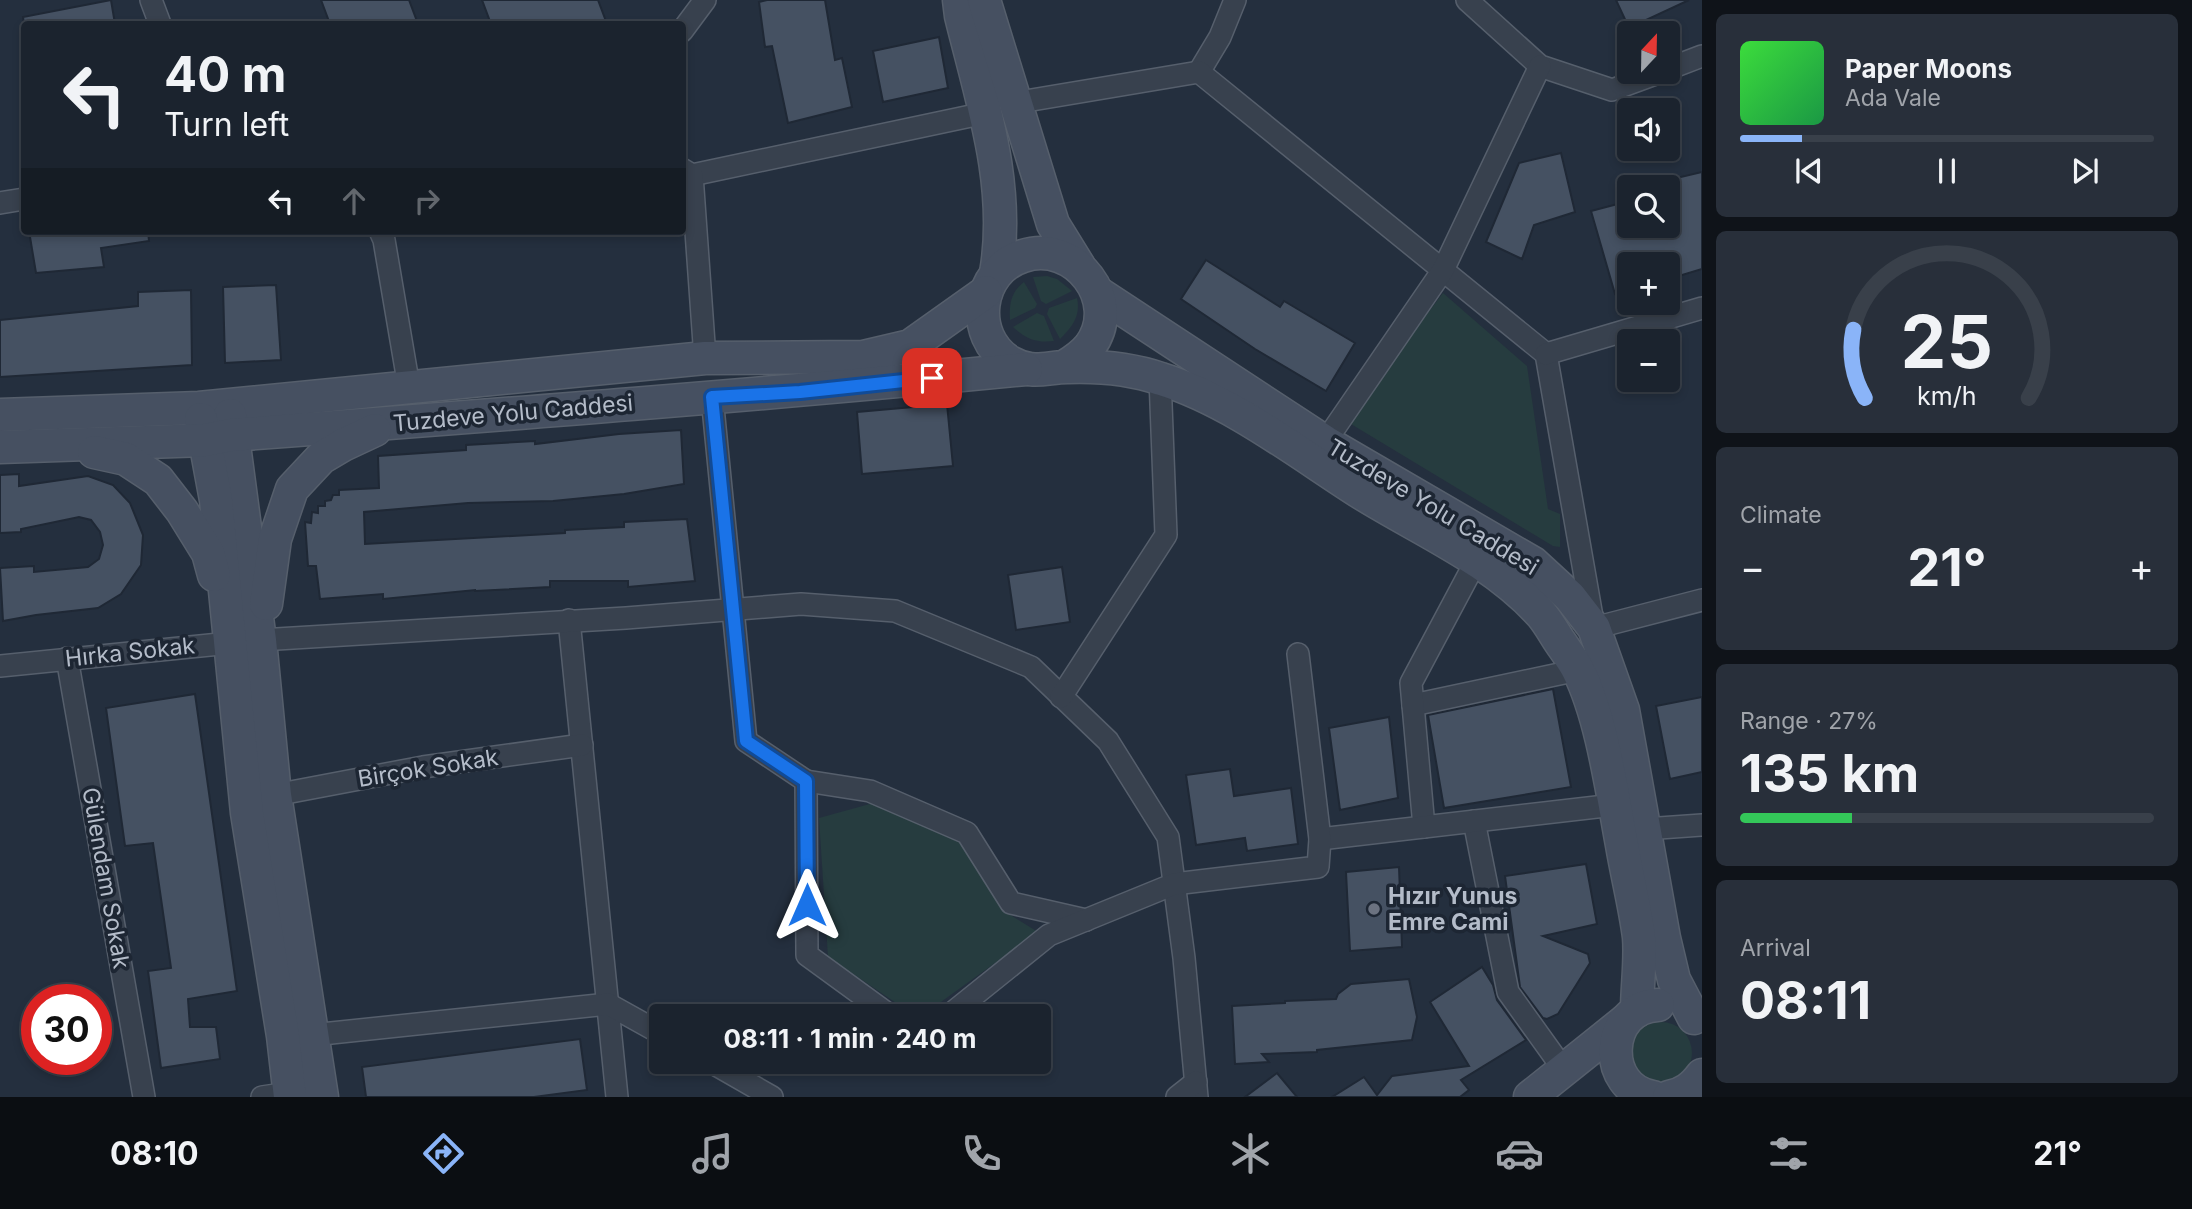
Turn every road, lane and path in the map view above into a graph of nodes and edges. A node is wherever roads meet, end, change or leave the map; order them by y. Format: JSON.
{"nodes":[{"id":1,"x":151,"y":0,"type":"edge"},
{"id":2,"x":705,"y":0,"type":"edge"},
{"id":3,"x":959,"y":0,"type":"edge"},
{"id":4,"x":984,"y":0,"type":"edge"},
{"id":5,"x":1235,"y":0,"type":"edge"},
{"id":6,"x":1467,"y":0,"type":"edge"},
{"id":7,"x":159,"y":21,"type":"edge"},
{"id":8,"x":686,"y":26,"type":"edge"},
{"id":9,"x":1702,"y":56,"type":"edge"},
{"id":10,"x":1680,"y":64,"type":"edge"},
{"id":11,"x":1540,"y":66,"type":"junction"},
{"id":12,"x":1199,"y":72,"type":"junction"},
{"id":13,"x":1628,"y":84,"type":"edge"},
{"id":14,"x":1014,"y":103,"type":"junction"},
{"id":15,"x":985,"y":113,"type":"junction"},
{"id":16,"x":687,"y":172,"type":"edge"},
{"id":17,"x":21,"y":200,"type":"edge"},
{"id":18,"x":0,"y":203,"type":"edge"},
{"id":19,"x":382,"y":235,"type":"edge"},
{"id":20,"x":1079,"y":266,"type":"junction"},
{"id":21,"x":1443,"y":270,"type":"junction"},
{"id":22,"x":991,"y":282,"type":"junction"},
{"id":23,"x":1098,"y":293,"type":"junction"},
{"id":24,"x":1702,"y":308,"type":"edge"},
{"id":25,"x":1546,"y":354,"type":"junction"},
{"id":26,"x":705,"y":358,"type":"junction"},
{"id":27,"x":1064,"y":367,"type":"junction"},
{"id":28,"x":1026,"y":369,"type":"junction"},
{"id":29,"x":1160,"y":378,"type":"junction"},
{"id":30,"x":409,"y":387,"type":"junction"},
{"id":31,"x":712,"y":397,"type":"junction"},
{"id":32,"x":214,"y":405,"type":"junction"},
{"id":33,"x":0,"y":415,"type":"edge"},
{"id":34,"x":391,"y":423,"type":"junction"},
{"id":35,"x":218,"y":438,"type":"junction"},
{"id":36,"x":1325,"y":442,"type":"junction"},
{"id":37,"x":62,"y":445,"type":"junction"},
{"id":38,"x":0,"y":447,"type":"edge"},
{"id":39,"x":1476,"y":561,"type":"junction"},
{"id":40,"x":1702,"y":600,"type":"edge"},
{"id":41,"x":732,"y":610,"type":"junction"},
{"id":42,"x":569,"y":620,"type":"junction"},
{"id":43,"x":1594,"y":628,"type":"junction"},
{"id":44,"x":246,"y":641,"type":"junction"},
{"id":45,"x":1298,"y":654,"type":"dead end"},
{"id":46,"x":68,"y":658,"type":"junction"},
{"id":47,"x":0,"y":666,"type":"edge"},
{"id":48,"x":1578,"y":670,"type":"junction"},
{"id":49,"x":1061,"y":696,"type":"junction"},
{"id":50,"x":1413,"y":705,"type":"junction"},
{"id":51,"x":582,"y":745,"type":"junction"},
{"id":52,"x":806,"y":781,"type":"junction"},
{"id":53,"x":275,"y":795,"type":"junction"},
{"id":54,"x":1614,"y":805,"type":"junction"},
{"id":55,"x":1474,"y":821,"type":"junction"},
{"id":56,"x":1702,"y":825,"type":"edge"},
{"id":57,"x":1424,"y":827,"type":"junction"},
{"id":58,"x":1645,"y":829,"type":"junction"},
{"id":59,"x":1320,"y":839,"type":"junction"},
{"id":60,"x":1174,"y":884,"type":"junction"},
{"id":61,"x":1086,"y":920,"type":"junction"},
{"id":62,"x":608,"y":1004,"type":"junction"},
{"id":63,"x":874,"y":1004,"type":"edge"},
{"id":64,"x":963,"y":1004,"type":"edge"},
{"id":65,"x":1632,"y":1016,"type":"junction"},
{"id":66,"x":1698,"y":1023,"type":"edge"},
{"id":67,"x":649,"y":1027,"type":"edge"},
{"id":68,"x":312,"y":1035,"type":"junction"},
{"id":69,"x":1564,"y":1070,"type":"junction"},
{"id":70,"x":732,"y":1074,"type":"edge"},
{"id":71,"x":1702,"y":1075,"type":"edge"},
{"id":72,"x":1197,"y":1090,"type":"edge"},
{"id":73,"x":280,"y":1096,"type":"edge"},
{"id":74,"x":144,"y":1097,"type":"edge"},
{"id":75,"x":322,"y":1097,"type":"edge"},
{"id":76,"x":617,"y":1097,"type":"edge"},
{"id":77,"x":772,"y":1097,"type":"edge"},
{"id":78,"x":1177,"y":1097,"type":"edge"},
{"id":79,"x":1530,"y":1097,"type":"edge"},
{"id":80,"x":1649,"y":1097,"type":"edge"},
{"id":81,"x":1669,"y":1097,"type":"edge"}],
"edges":[{"from":1,"to":7,"type":"street"},
{"from":2,"to":8,"type":"street"},
{"from":3,"to":15,"type":"main road"},
{"from":4,"to":14,"type":"main road"},
{"from":5,"to":12,"type":"street"},
{"from":6,"to":11,"type":"street"},
{"from":9,"to":10,"type":"street"},
{"from":11,"to":13,"type":"street"},
{"from":11,"to":21,"type":"street"},
{"from":12,"to":14,"type":"street"},
{"from":12,"to":21,"type":"street"},
{"from":14,"to":20,"type":"main road"},
{"from":15,"to":16,"type":"street"},
{"from":15,"to":22,"type":"main road"},
{"from":16,"to":26,"type":"street"},
{"from":17,"to":18,"type":"street"},
{"from":19,"to":30,"type":"street"},
{"from":20,"to":22,"type":"main road"},
{"from":20,"to":23,"type":"main road"},
{"from":21,"to":25,"type":"street"},
{"from":21,"to":36,"type":"street"},
{"from":22,"to":26,"type":"main road","name":"Tuzdeve Yolu Caddesi"},
{"from":22,"to":28,"type":"main road"},
{"from":23,"to":27,"type":"main road"},
{"from":23,"to":36,"type":"main road","name":"Tuzdeve Yolu Caddesi"},
{"from":24,"to":25,"type":"street"},
{"from":25,"to":43,"type":"street"},
{"from":26,"to":30,"type":"main road","name":"Tuzdeve Yolu Caddesi"},
{"from":27,"to":28,"type":"main road"},
{"from":27,"to":29,"type":"main road","name":"Tuzdeve Yolu Caddesi"},
{"from":28,"to":31,"type":"main road","name":"Tuzdeve Yolu Caddesi"},
{"from":29,"to":39,"type":"main road","name":"Tuzdeve Yolu Caddesi"},
{"from":29,"to":49,"type":"street"},
{"from":30,"to":32,"type":"main road","name":"Tuzdeve Yolu Caddesi"},
{"from":31,"to":34,"type":"main road","name":"Tuzdeve Yolu Caddesi"},
{"from":31,"to":41,"type":"street"},
{"from":32,"to":33,"type":"main road","name":"Tuzdeve Yolu Caddesi"},
{"from":32,"to":35,"type":"main road"},
{"from":34,"to":35,"type":"main road","name":"Tuzdeve Yolu Caddesi"},
{"from":34,"to":44,"type":"main road"},
{"from":35,"to":37,"type":"main road","name":"Tuzdeve Yolu Caddesi"},
{"from":35,"to":44,"type":"main road"},
{"from":36,"to":43,"type":"main road","name":"Tuzdeve Yolu Caddesi"},
{"from":37,"to":38,"type":"main road","name":"Tuzdeve Yolu Caddesi"},
{"from":37,"to":44,"type":"main road"},
{"from":39,"to":48,"type":"main road","name":"Tuzdeve Yolu Caddesi"},
{"from":39,"to":50,"type":"street"},
{"from":40,"to":43,"type":"street"},
{"from":41,"to":42,"type":"street","name":"Hırka Sokak"},
{"from":41,"to":49,"type":"street","name":"Hırka Sokak"},
{"from":41,"to":52,"type":"street"},
{"from":42,"to":44,"type":"street","name":"Hırka Sokak"},
{"from":42,"to":51,"type":"street"},
{"from":43,"to":58,"type":"main road","name":"Tuzdeve Yolu Caddesi"},
{"from":44,"to":46,"type":"street","name":"Hırka Sokak"},
{"from":44,"to":53,"type":"main road"},
{"from":44,"to":73,"type":"main road"},
{"from":45,"to":59,"type":"street"},
{"from":46,"to":47,"type":"street","name":"Hırka Sokak"},
{"from":46,"to":74,"type":"street","name":"Gülendam Sokak"},
{"from":48,"to":50,"type":"street"},
{"from":48,"to":54,"type":"main road","name":"Tuzdeve Yolu Caddesi"},
{"from":49,"to":60,"type":"street","name":"Hırka Sokak"},
{"from":50,"to":57,"type":"street"},
{"from":51,"to":53,"type":"street","name":"Birçok Sokak"},
{"from":51,"to":62,"type":"street"},
{"from":52,"to":61,"type":"street"},
{"from":52,"to":63,"type":"street"},
{"from":53,"to":68,"type":"main road"},
{"from":54,"to":55,"type":"street"},
{"from":54,"to":65,"type":"main road","name":"Tuzdeve Yolu Caddesi"},
{"from":55,"to":57,"type":"street"},
{"from":55,"to":69,"type":"street"},
{"from":56,"to":58,"type":"street"},
{"from":57,"to":59,"type":"street"},
{"from":58,"to":66,"type":"main road","name":"Tuzdeve Yolu Caddesi"},
{"from":59,"to":60,"type":"street"},
{"from":60,"to":61,"type":"street"},
{"from":60,"to":72,"type":"street","name":"Hırka Sokak"},
{"from":61,"to":64,"type":"street"},
{"from":62,"to":67,"type":"street"},
{"from":62,"to":68,"type":"street"},
{"from":62,"to":76,"type":"street"},
{"from":65,"to":66,"type":"main road"},
{"from":65,"to":69,"type":"main road"},
{"from":65,"to":80,"type":"main road","name":"Tuzdeve Yolu Caddesi"},
{"from":68,"to":75,"type":"main road"},
{"from":69,"to":79,"type":"main road"},
{"from":70,"to":77,"type":"street"},
{"from":71,"to":81,"type":"main road"},
{"from":72,"to":78,"type":"street"}]}
